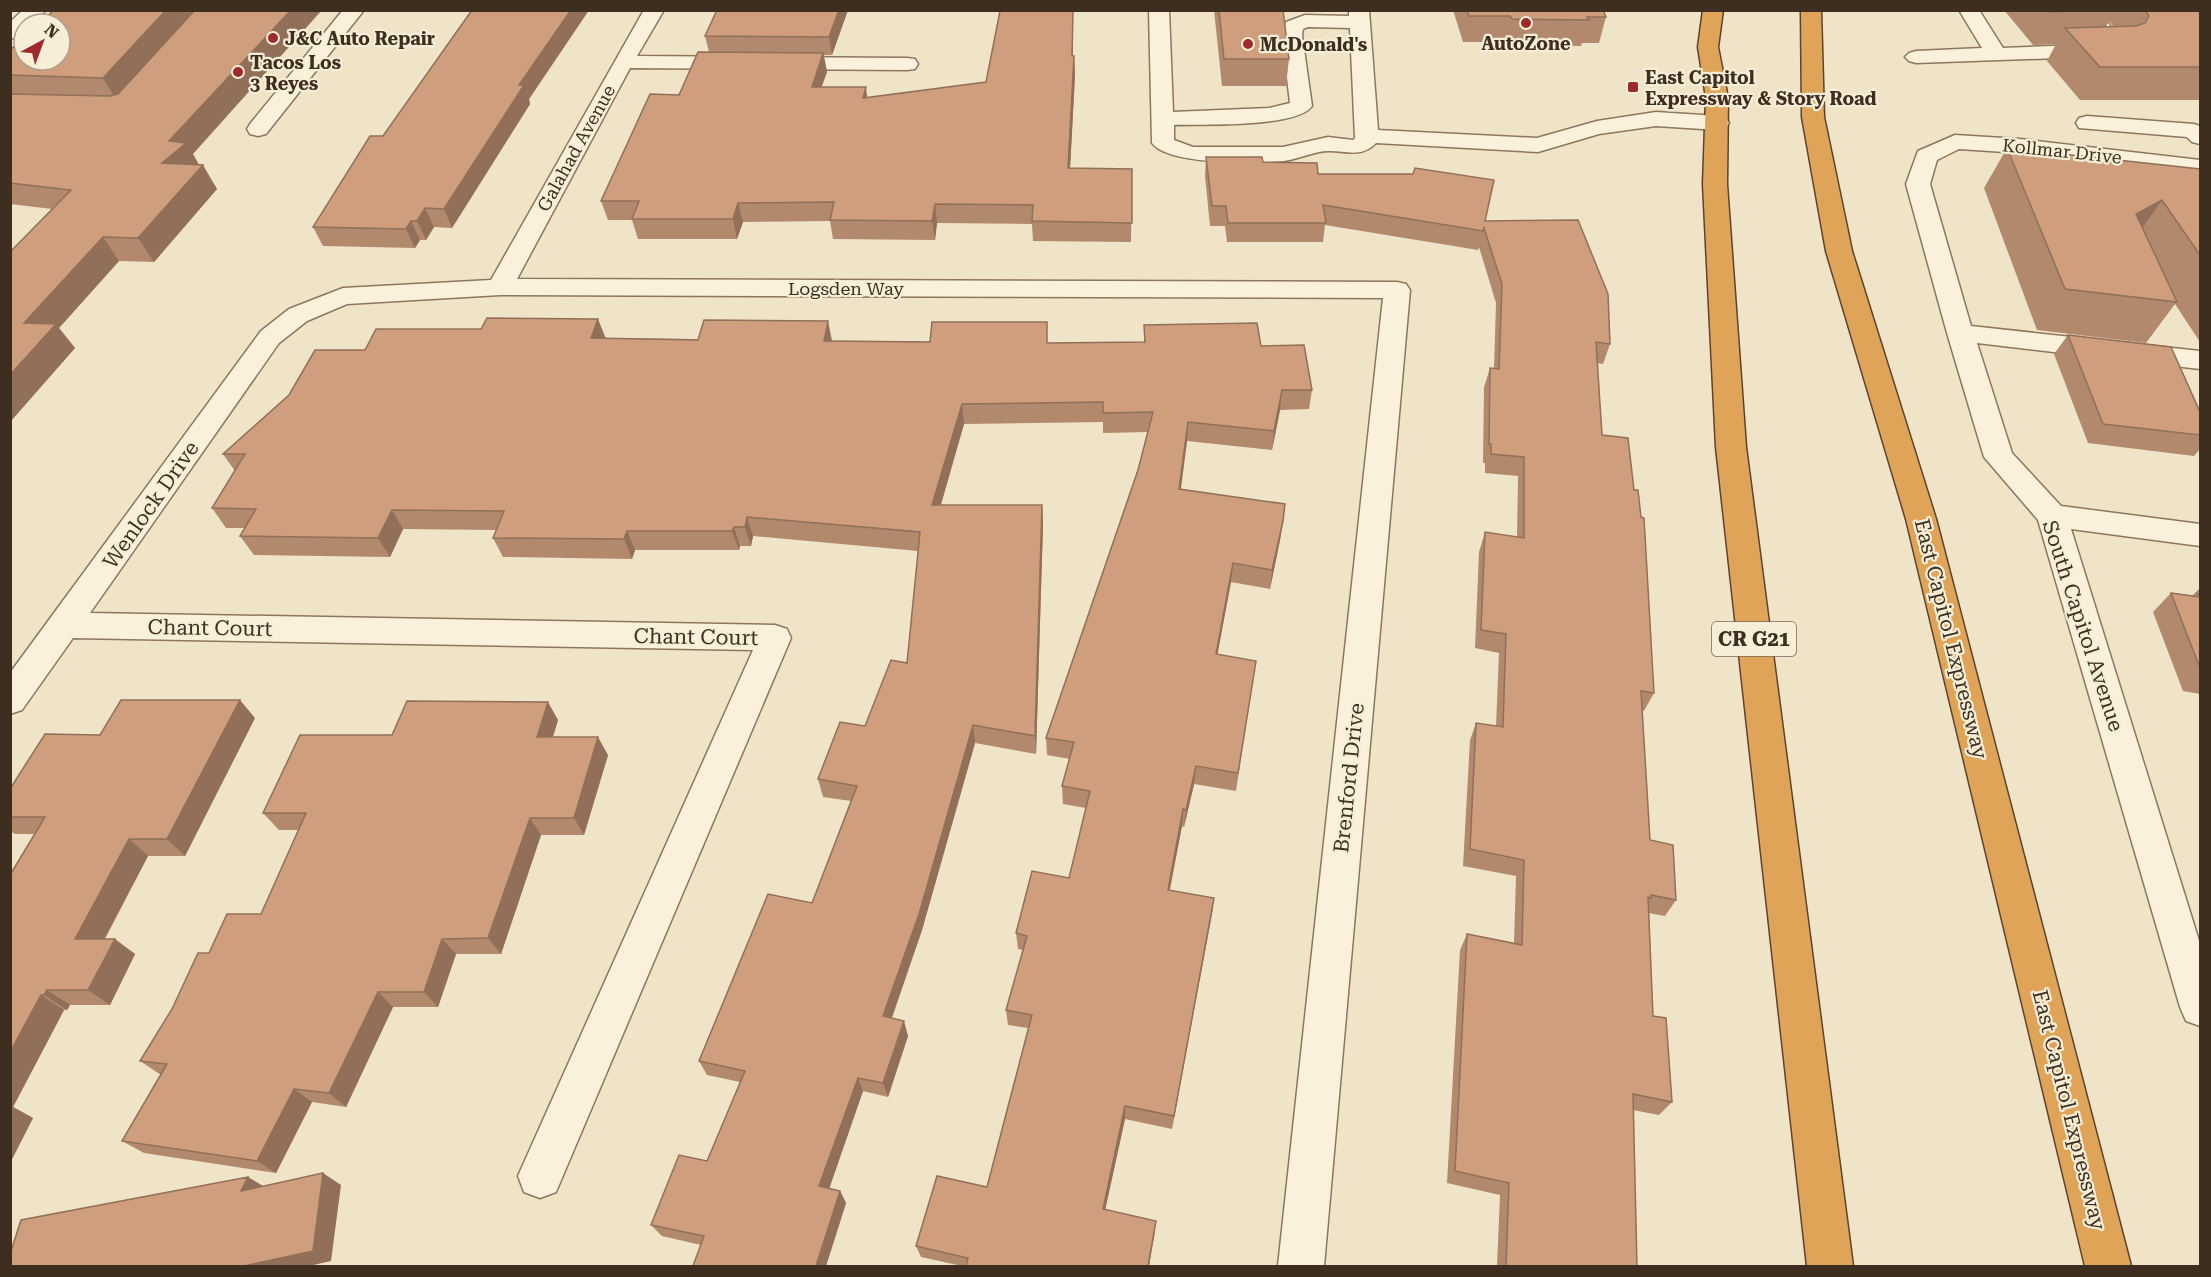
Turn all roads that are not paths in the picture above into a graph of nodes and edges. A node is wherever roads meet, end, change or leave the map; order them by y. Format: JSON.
{"nodes":[{"id":1,"x":36,"y":10,"type":"edge"},
{"id":2,"x":354,"y":10,"type":"edge"},
{"id":3,"x":654,"y":10,"type":"edge"},
{"id":4,"x":1159,"y":10,"type":"edge"},
{"id":5,"x":1713,"y":10,"type":"edge"},
{"id":6,"x":1811,"y":10,"type":"edge"},
{"id":7,"x":1970,"y":10,"type":"edge"},
{"id":8,"x":2088,"y":10,"type":"edge"},
{"id":9,"x":1359,"y":16,"type":"edge"},
{"id":10,"x":10,"y":33,"type":"edge"},
{"id":11,"x":1996,"y":54,"type":"junction"},
{"id":12,"x":1916,"y":57,"type":"dead end"},
{"id":13,"x":623,"y":62,"type":"junction"},
{"id":14,"x":907,"y":64,"type":"dead end"},
{"id":15,"x":1162,"y":119,"type":"junction"},
{"id":16,"x":1718,"y":123,"type":"junction"},
{"id":17,"x":2087,"y":123,"type":"dead end"},
{"id":18,"x":258,"y":129,"type":"dead end"},
{"id":19,"x":1367,"y":136,"type":"junction"},
{"id":20,"x":2200,"y":137,"type":"edge"},
{"id":21,"x":1926,"y":156,"type":"joint"},
{"id":22,"x":2200,"y":167,"type":"edge"},
{"id":23,"x":500,"y":287,"type":"junction"},
{"id":24,"x":1397,"y":290,"type":"joint"},
{"id":25,"x":298,"y":315,"type":"joint"},
{"id":26,"x":1959,"y":333,"type":"junction"},
{"id":27,"x":2200,"y":360,"type":"edge"},
{"id":28,"x":2052,"y":516,"type":"junction"},
{"id":29,"x":2200,"y":535,"type":"edge"},
{"id":30,"x":66,"y":625,"type":"junction"},
{"id":31,"x":10,"y":700,"type":"edge"},
{"id":32,"x":2199,"y":999,"type":"edge"},
{"id":33,"x":540,"y":1176,"type":"dead end"},
{"id":34,"x":1301,"y":1266,"type":"edge"},
{"id":35,"x":1830,"y":1266,"type":"edge"},
{"id":36,"x":2108,"y":1266,"type":"edge"}],
"edges":[{"from":1,"to":10,"type":"street"},
{"from":2,"to":18,"type":"street"},
{"from":3,"to":13,"type":"street","name":"Galahad Avenue"},
{"from":4,"to":15,"type":"street"},
{"from":5,"to":16,"type":"highway","number":"CR G21"},
{"from":6,"to":36,"type":"highway","name":"East Capitol Expressway"},
{"from":7,"to":11,"type":"street"},
{"from":8,"to":11,"type":"street"},
{"from":9,"to":15,"type":"street"},
{"from":9,"to":19,"type":"street"},
{"from":11,"to":12,"type":"street"},
{"from":13,"to":14,"type":"street"},
{"from":13,"to":23,"type":"street","name":"Galahad Avenue"},
{"from":15,"to":19,"type":"street"},
{"from":16,"to":19,"type":"street"},
{"from":16,"to":35,"type":"highway","number":"CR G21"},
{"from":17,"to":20,"type":"street"},
{"from":21,"to":22,"type":"street","name":"Kollmar Drive"},
{"from":21,"to":26,"type":"street","name":"South Capitol Avenue"},
{"from":23,"to":24,"type":"street","name":"Logsden Way"},
{"from":23,"to":25,"type":"street","name":"Logsden Way"},
{"from":24,"to":34,"type":"street","name":"Brenford Drive"},
{"from":25,"to":30,"type":"street","name":"Wenlock Drive"},
{"from":26,"to":27,"type":"street"},
{"from":26,"to":28,"type":"street","name":"South Capitol Avenue"},
{"from":28,"to":29,"type":"street"},
{"from":28,"to":32,"type":"street","name":"South Capitol Avenue"},
{"from":30,"to":31,"type":"street","name":"Wenlock Drive"},
{"from":30,"to":33,"type":"street","name":"Chant Court"}]}
